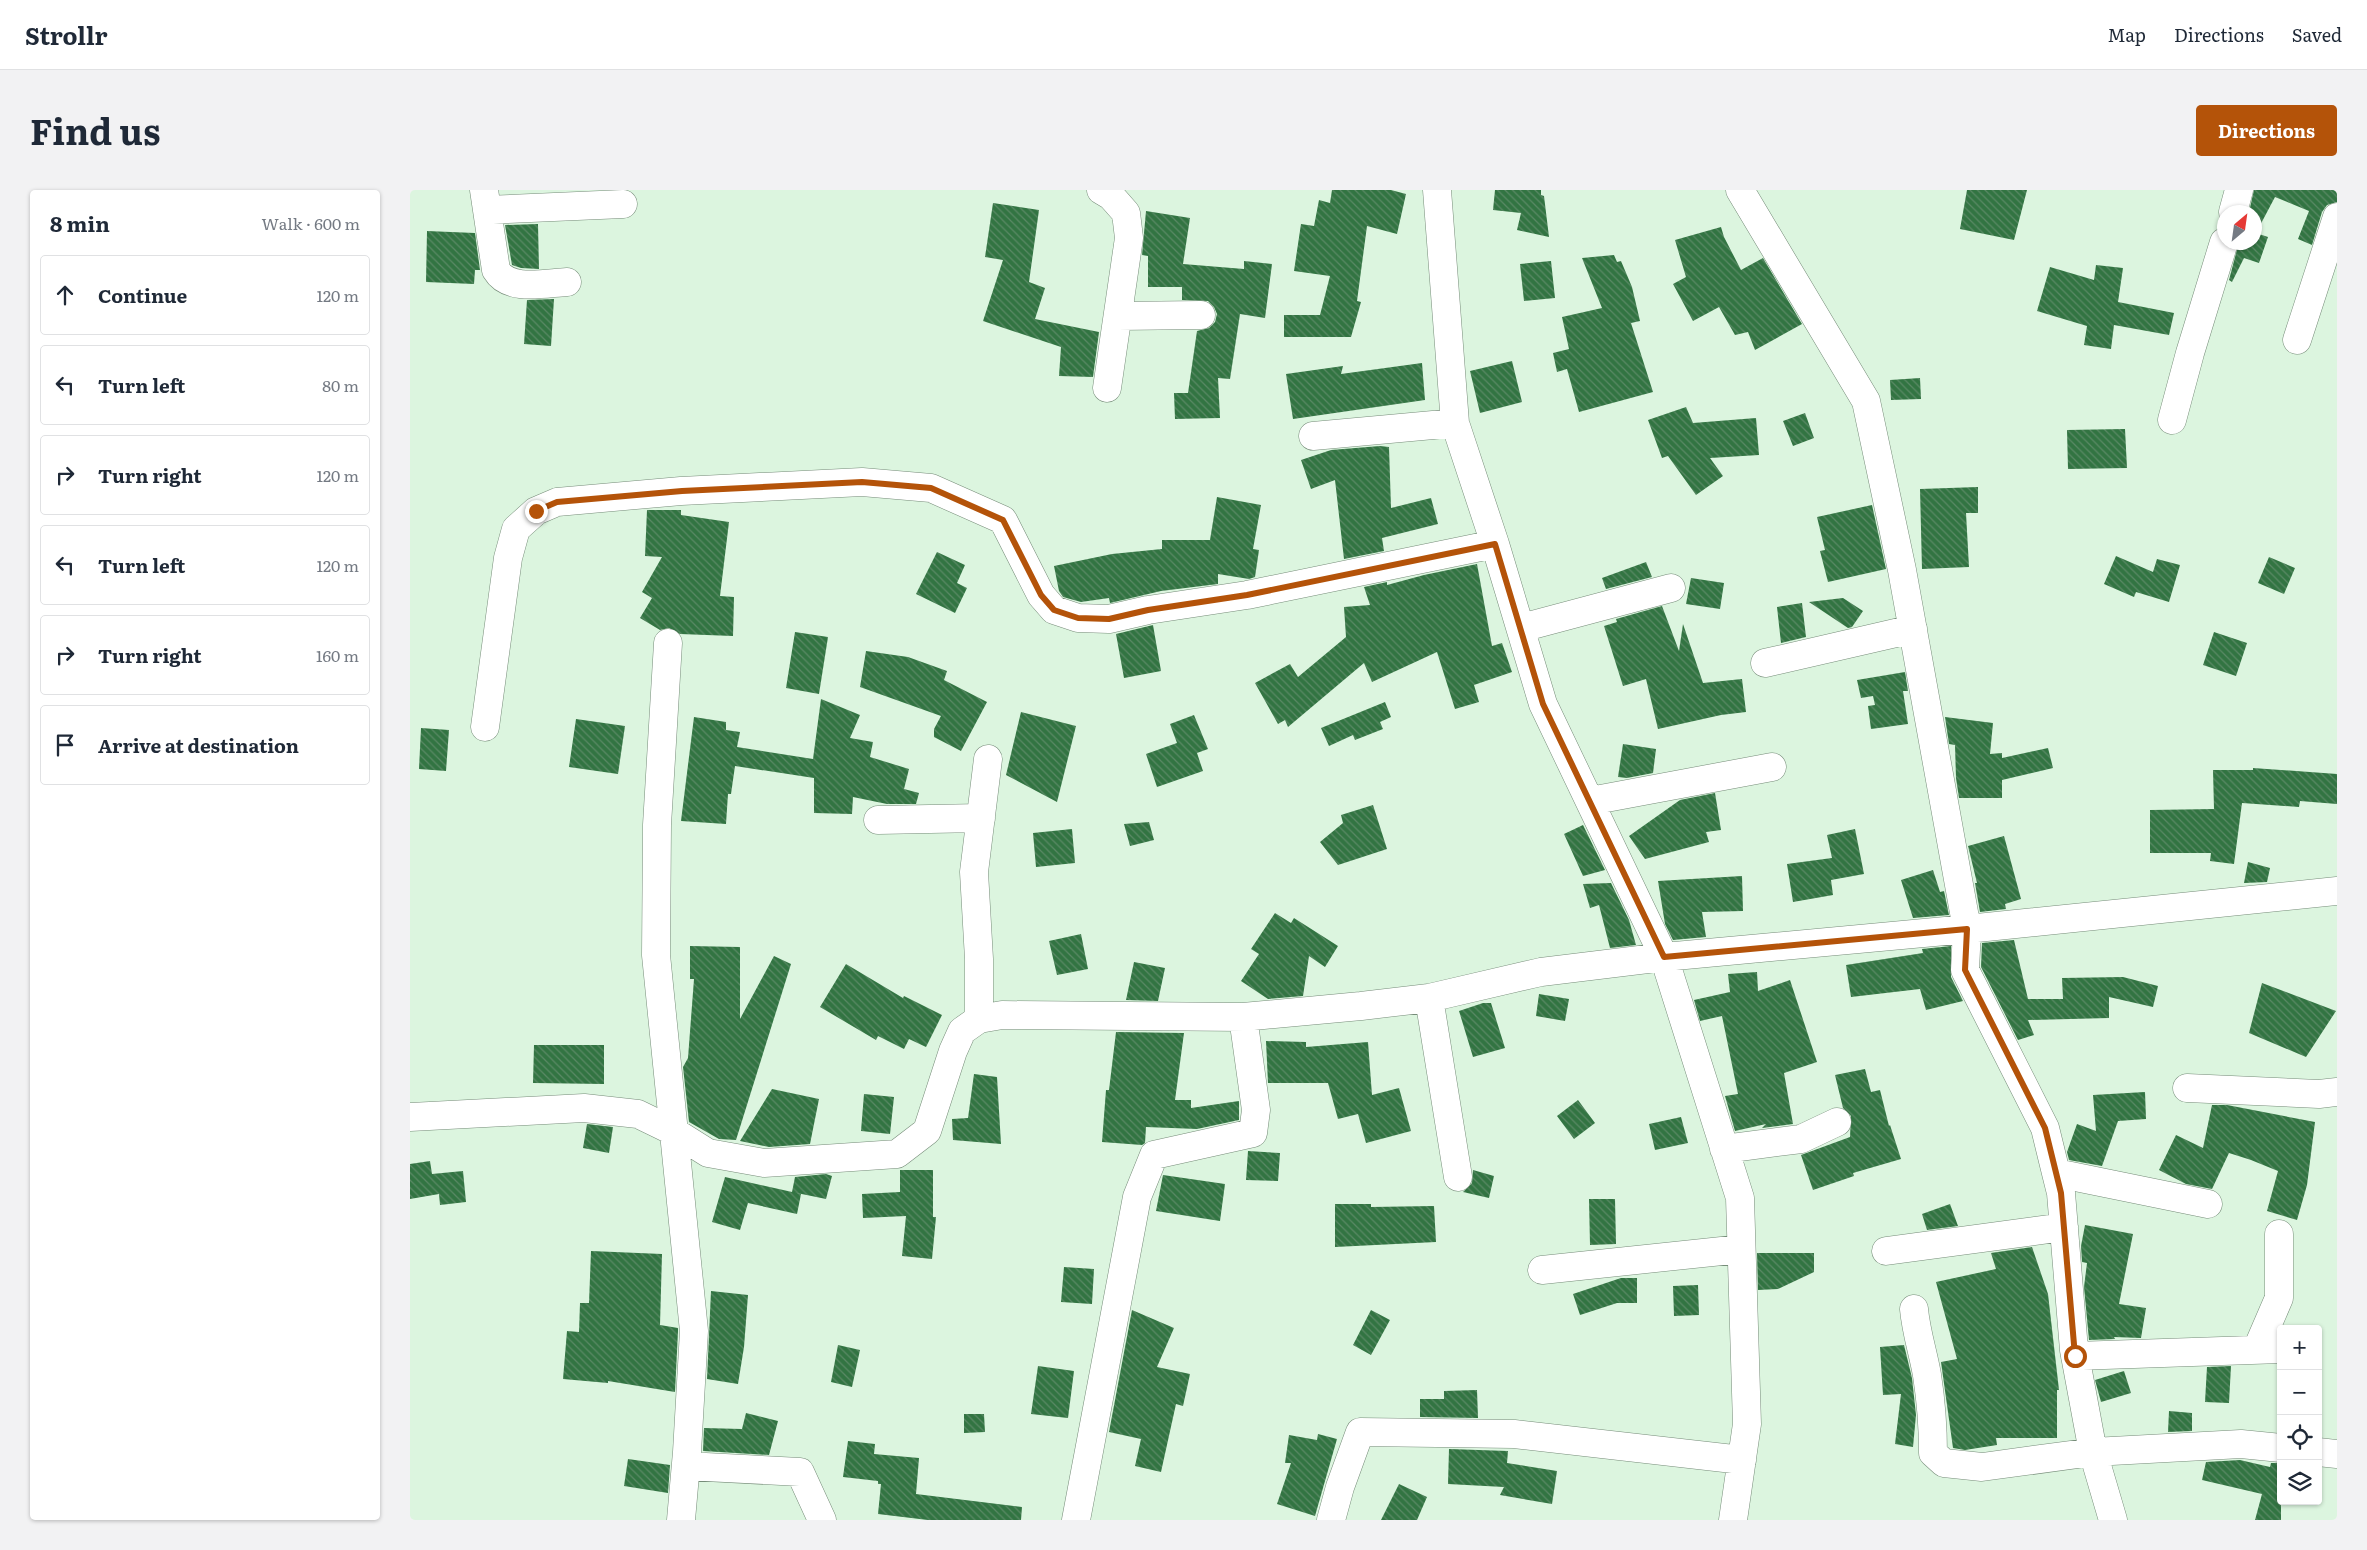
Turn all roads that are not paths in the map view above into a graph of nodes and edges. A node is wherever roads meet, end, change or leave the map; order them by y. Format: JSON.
{"nodes":[{"id":1,"x":1101,"y":190,"type":"edge"},
{"id":2,"x":1437,"y":190,"type":"edge"},
{"id":3,"x":1740,"y":190,"type":"edge"},
{"id":4,"x":2239,"y":190,"type":"edge"},
{"id":5,"x":486,"y":200,"type":"edge"},
{"id":6,"x":623,"y":204,"type":"dead end"},
{"id":7,"x":2235,"y":205,"type":"edge"},
{"id":8,"x":2337,"y":217,"type":"edge"},
{"id":9,"x":2222,"y":250,"type":"edge"},
{"id":10,"x":568,"y":282,"type":"dead end"},
{"id":11,"x":1201,"y":315,"type":"dead end"},
{"id":12,"x":1118,"y":316,"type":"junction"},
{"id":13,"x":2297,"y":340,"type":"dead end"},
{"id":14,"x":1107,"y":388,"type":"dead end"},
{"id":15,"x":2172,"y":420,"type":"dead end"},
{"id":16,"x":1455,"y":423,"type":"junction"},
{"id":17,"x":1313,"y":436,"type":"dead end"},
{"id":18,"x":1495,"y":544,"type":"junction"},
{"id":19,"x":1671,"y":588,"type":"dead end"},
{"id":20,"x":1521,"y":628,"type":"junction"},
{"id":21,"x":1913,"y":629,"type":"junction"},
{"id":22,"x":668,"y":643,"type":"dead end"},
{"id":23,"x":1765,"y":663,"type":"dead end"},
{"id":24,"x":485,"y":728,"type":"dead end"},
{"id":25,"x":988,"y":759,"type":"dead end"},
{"id":26,"x":1772,"y":767,"type":"dead end"},
{"id":27,"x":1590,"y":801,"type":"junction"},
{"id":28,"x":981,"y":818,"type":"junction"},
{"id":29,"x":878,"y":820,"type":"dead end"},
{"id":30,"x":2337,"y":891,"type":"edge"},
{"id":31,"x":1967,"y":929,"type":"junction"},
{"id":32,"x":1664,"y":957,"type":"junction"},
{"id":33,"x":1429,"y":998,"type":"junction"},
{"id":34,"x":1243,"y":1017,"type":"junction"},
{"id":35,"x":979,"y":1019,"type":"junction"},
{"id":36,"x":2187,"y":1088,"type":"dead end"},
{"id":37,"x":2337,"y":1092,"type":"edge"},
{"id":38,"x":410,"y":1117,"type":"edge"},
{"id":39,"x":1837,"y":1122,"type":"dead end"},
{"id":40,"x":673,"y":1131,"type":"junction"},
{"id":41,"x":1724,"y":1149,"type":"junction"},
{"id":42,"x":2056,"y":1173,"type":"junction"},
{"id":43,"x":1458,"y":1177,"type":"dead end"},
{"id":44,"x":2208,"y":1204,"type":"dead end"},
{"id":45,"x":2064,"y":1227,"type":"junction"},
{"id":46,"x":2279,"y":1234,"type":"dead end"},
{"id":47,"x":1741,"y":1249,"type":"junction"},
{"id":48,"x":1886,"y":1251,"type":"dead end"},
{"id":49,"x":1542,"y":1270,"type":"dead end"},
{"id":50,"x":1914,"y":1309,"type":"dead end"},
{"id":51,"x":2269,"y":1349,"type":"edge"},
{"id":52,"x":2075,"y":1356,"type":"junction"},
{"id":53,"x":2277,"y":1448,"type":"edge"},
{"id":54,"x":2093,"y":1452,"type":"junction"},
{"id":55,"x":2322,"y":1452,"type":"edge"},
{"id":56,"x":2337,"y":1454,"type":"edge"},
{"id":57,"x":1742,"y":1460,"type":"junction"},
{"id":58,"x":686,"y":1466,"type":"junction"},
{"id":59,"x":681,"y":1520,"type":"edge"},
{"id":60,"x":822,"y":1520,"type":"edge"},
{"id":61,"x":1076,"y":1520,"type":"edge"},
{"id":62,"x":1331,"y":1520,"type":"edge"},
{"id":63,"x":1733,"y":1520,"type":"edge"},
{"id":64,"x":2113,"y":1520,"type":"edge"}],
"edges":[{"from":1,"to":12,"type":"street"},
{"from":2,"to":16,"type":"street"},
{"from":3,"to":21,"type":"street"},
{"from":4,"to":7,"type":"street"},
{"from":5,"to":6,"type":"street"},
{"from":5,"to":10,"type":"street"},
{"from":8,"to":13,"type":"street"},
{"from":9,"to":15,"type":"street"},
{"from":11,"to":12,"type":"street"},
{"from":12,"to":14,"type":"street"},
{"from":16,"to":17,"type":"street"},
{"from":16,"to":18,"type":"street"},
{"from":18,"to":20,"type":"street"},
{"from":18,"to":24,"type":"street"},
{"from":19,"to":20,"type":"street"},
{"from":20,"to":27,"type":"street"},
{"from":21,"to":23,"type":"street"},
{"from":21,"to":31,"type":"street"},
{"from":22,"to":40,"type":"street"},
{"from":25,"to":28,"type":"street"},
{"from":26,"to":27,"type":"street"},
{"from":27,"to":32,"type":"street"},
{"from":28,"to":29,"type":"street"},
{"from":28,"to":35,"type":"street"},
{"from":30,"to":31,"type":"street"},
{"from":31,"to":32,"type":"street"},
{"from":31,"to":42,"type":"street"},
{"from":32,"to":33,"type":"street"},
{"from":32,"to":41,"type":"street"},
{"from":33,"to":34,"type":"street"},
{"from":33,"to":43,"type":"street"},
{"from":34,"to":35,"type":"street"},
{"from":34,"to":61,"type":"street"},
{"from":35,"to":40,"type":"street"},
{"from":36,"to":37,"type":"street"},
{"from":38,"to":40,"type":"street"},
{"from":39,"to":41,"type":"street"},
{"from":40,"to":58,"type":"street"},
{"from":41,"to":47,"type":"street"},
{"from":42,"to":44,"type":"street"},
{"from":42,"to":45,"type":"street"},
{"from":45,"to":48,"type":"street"},
{"from":45,"to":52,"type":"street"},
{"from":46,"to":51,"type":"street"},
{"from":47,"to":49,"type":"street"},
{"from":47,"to":57,"type":"street"},
{"from":50,"to":54,"type":"street"},
{"from":51,"to":52,"type":"street"},
{"from":52,"to":54,"type":"street"},
{"from":53,"to":54,"type":"street"},
{"from":54,"to":64,"type":"street"},
{"from":55,"to":56,"type":"street"},
{"from":57,"to":62,"type":"street"},
{"from":57,"to":63,"type":"street"},
{"from":58,"to":59,"type":"street"},
{"from":58,"to":60,"type":"street"}]}
